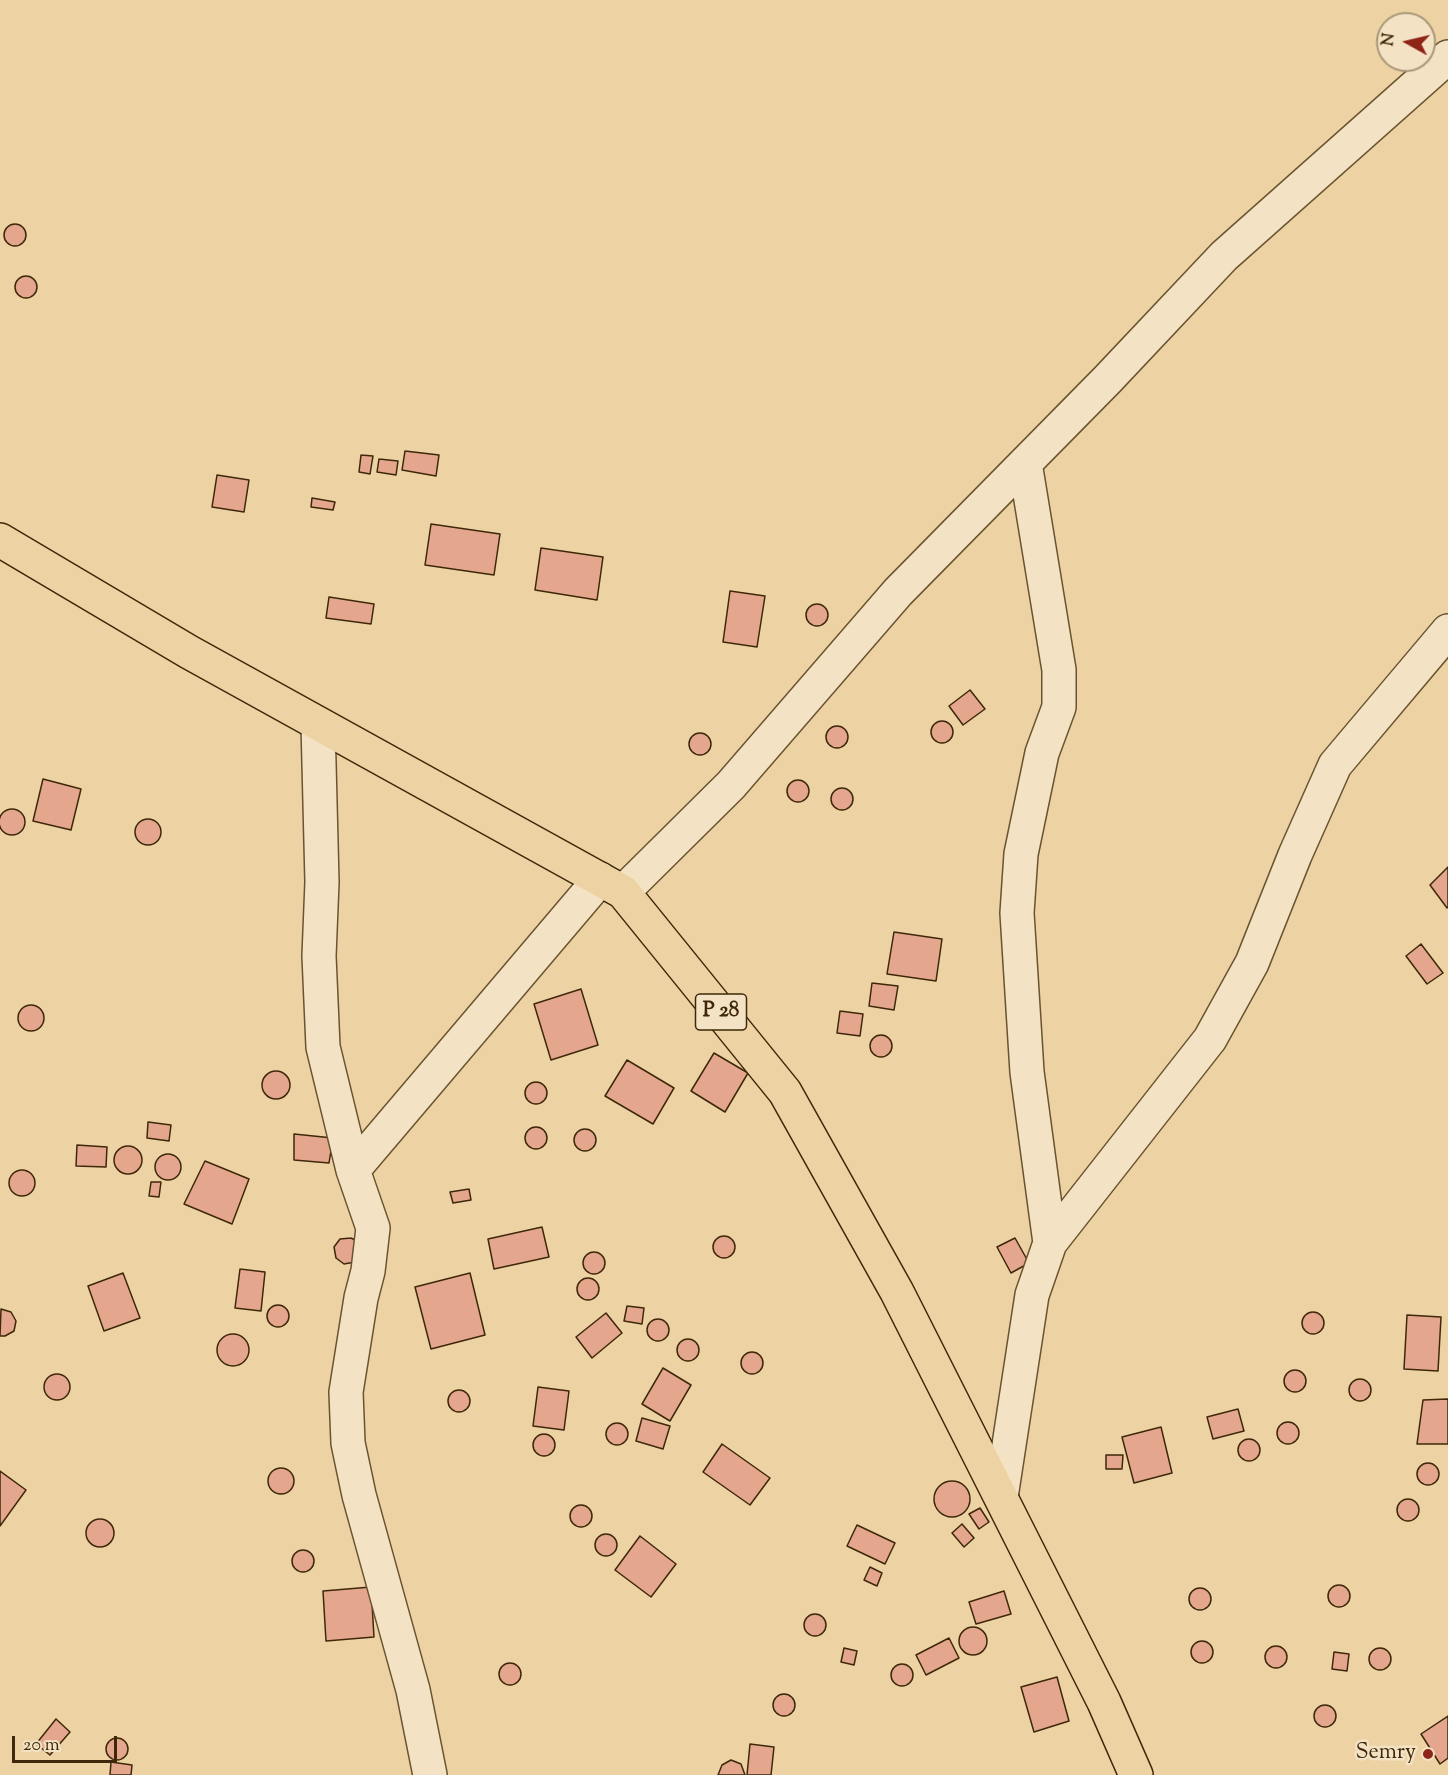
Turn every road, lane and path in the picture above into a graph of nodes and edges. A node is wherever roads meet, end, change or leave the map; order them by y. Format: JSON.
{"nodes":[{"id":1,"x":1448,"y":57,"type":"edge"},
{"id":2,"x":1025,"y":463,"type":"junction"},
{"id":3,"x":0,"y":540,"type":"edge"},
{"id":4,"x":1448,"y":631,"type":"edge"},
{"id":5,"x":318,"y":724,"type":"junction"},
{"id":6,"x":611,"y":886,"type":"junction"},
{"id":7,"x":353,"y":1170,"type":"junction"},
{"id":8,"x":1050,"y":1243,"type":"junction"},
{"id":9,"x":1001,"y":1497,"type":"junction"},
{"id":10,"x":430,"y":1775,"type":"edge"},
{"id":11,"x":1136,"y":1775,"type":"edge"}],
"edges":[{"from":1,"to":2,"type":"street"},
{"from":2,"to":6,"type":"street"},
{"from":2,"to":8,"type":"street"},
{"from":3,"to":5,"type":"main road","number":"P 28"},
{"from":4,"to":8,"type":"street"},
{"from":5,"to":6,"type":"main road","number":"P 28"},
{"from":5,"to":7,"type":"street"},
{"from":6,"to":7,"type":"street"},
{"from":6,"to":9,"type":"main road","number":"P 28"},
{"from":7,"to":10,"type":"street"},
{"from":8,"to":9,"type":"street"},
{"from":9,"to":11,"type":"main road","number":"P 28"}]}
